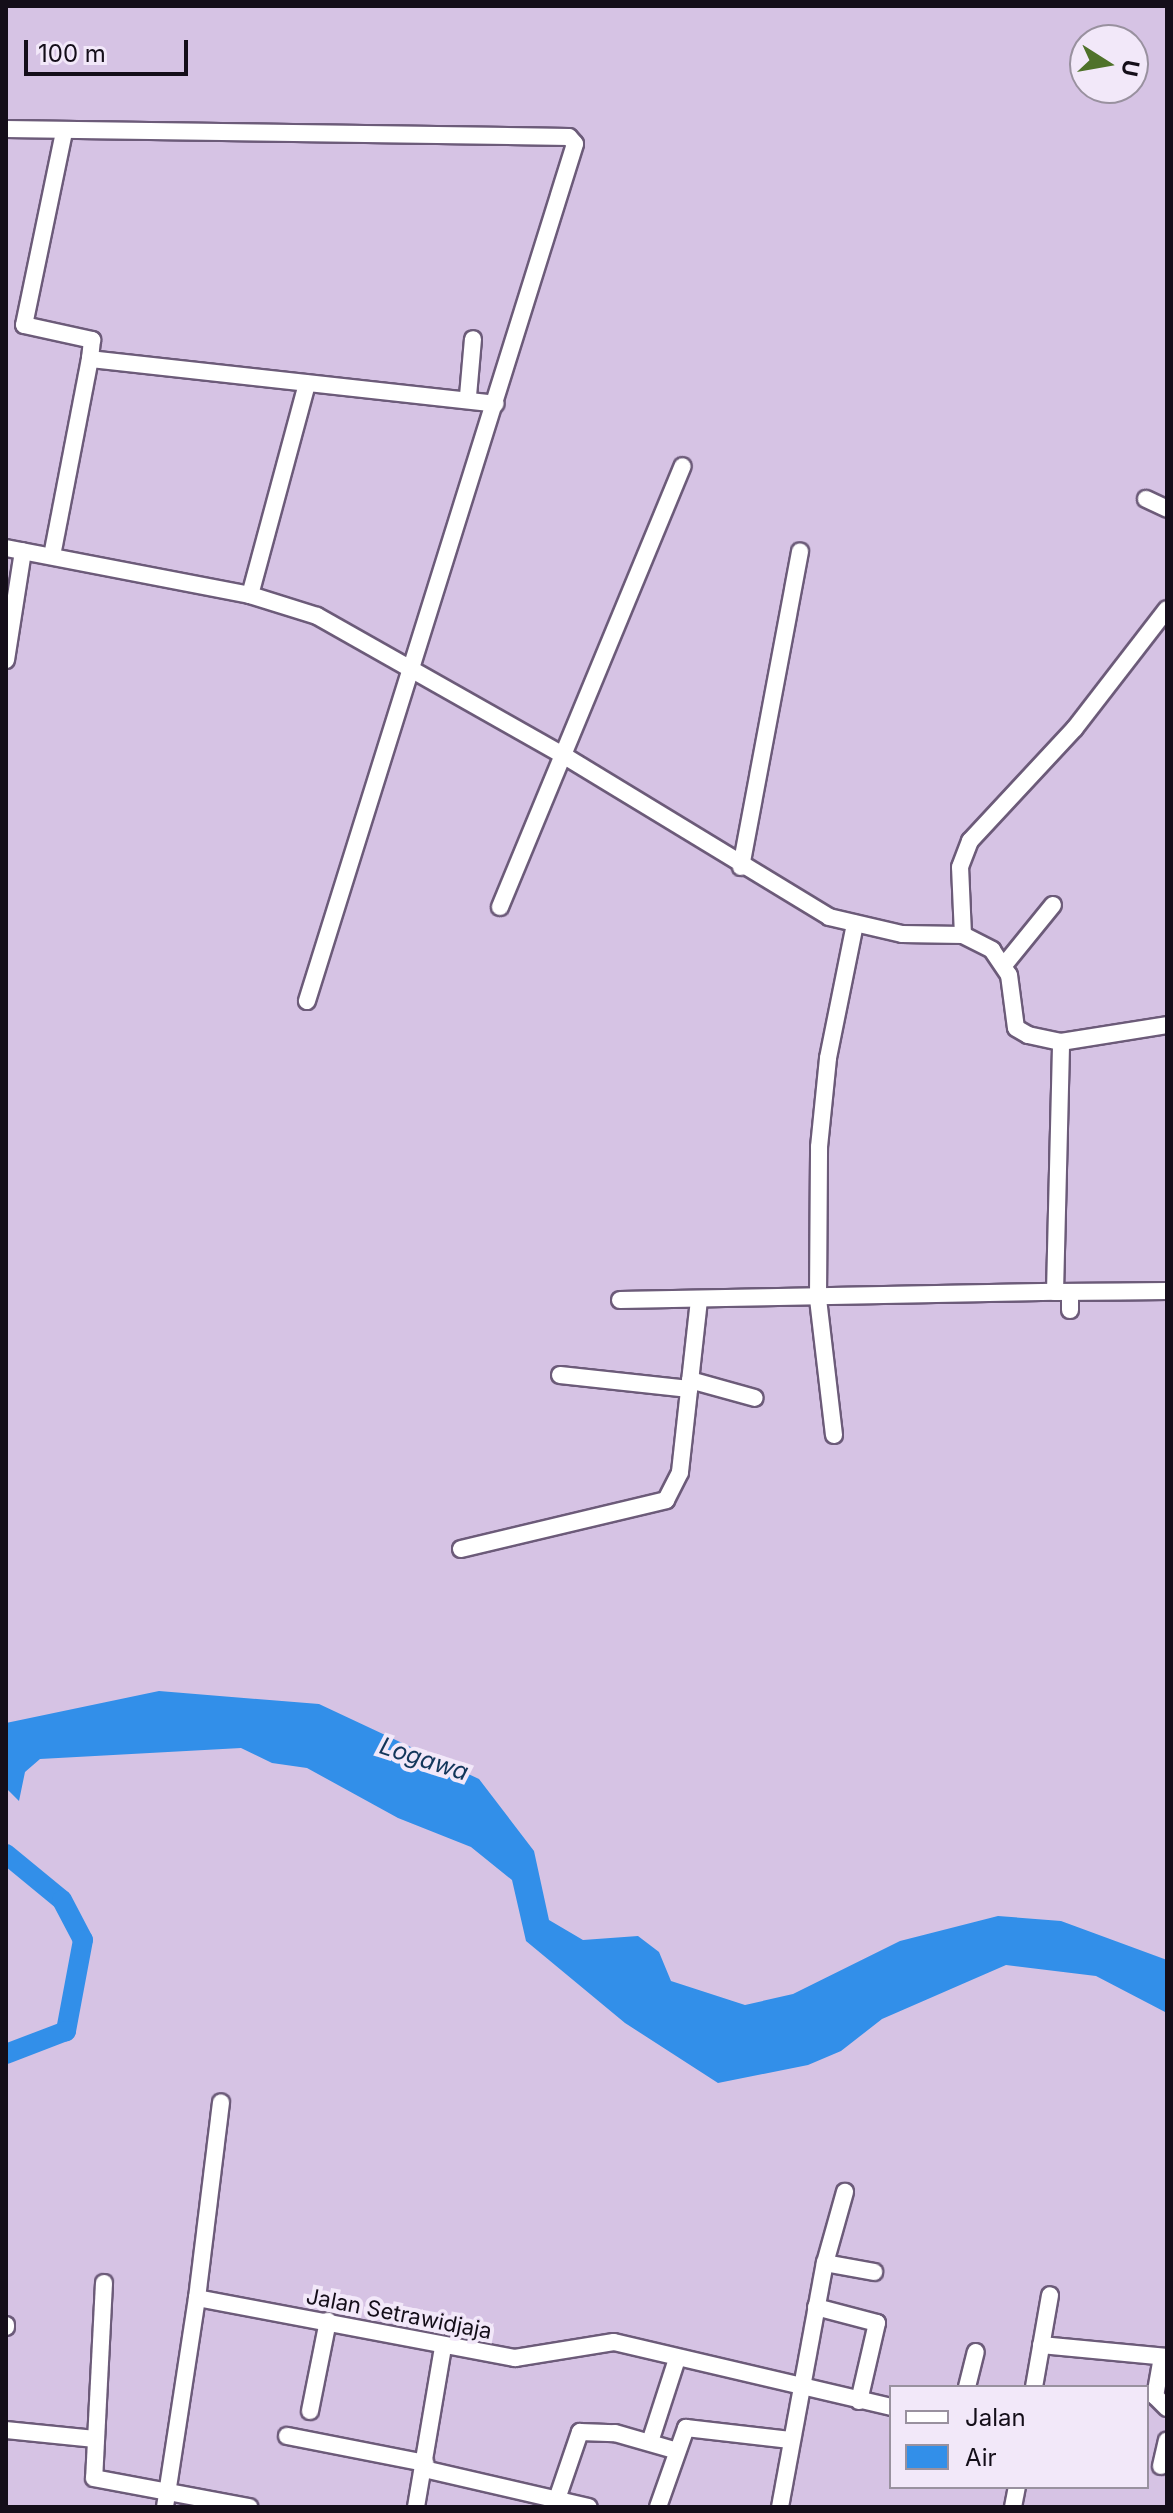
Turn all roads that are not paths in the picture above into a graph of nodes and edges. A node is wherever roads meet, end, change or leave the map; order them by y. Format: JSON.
{"nodes":[{"id":1,"x":6,"y":129,"type":"edge"},
{"id":2,"x":64,"y":132,"type":"junction"},
{"id":3,"x":473,"y":339,"type":"dead end"},
{"id":4,"x":90,"y":359,"type":"junction"},
{"id":5,"x":307,"y":384,"type":"junction"},
{"id":6,"x":468,"y":396,"type":"junction"},
{"id":7,"x":496,"y":404,"type":"junction"},
{"id":8,"x":683,"y":466,"type":"dead end"},
{"id":9,"x":1146,"y":499,"type":"dead end"},
{"id":10,"x":1167,"y":509,"type":"edge"},
{"id":11,"x":14,"y":550,"type":"edge"},
{"id":12,"x":800,"y":551,"type":"dead end"},
{"id":13,"x":52,"y":556,"type":"junction"},
{"id":14,"x":250,"y":595,"type":"junction"},
{"id":15,"x":1167,"y":609,"type":"edge"},
{"id":16,"x":6,"y":660,"type":"edge"},
{"id":17,"x":411,"y":668,"type":"junction"},
{"id":18,"x":563,"y":755,"type":"junction"},
{"id":19,"x":741,"y":867,"type":"junction"},
{"id":20,"x":1053,"y":905,"type":"dead end"},
{"id":21,"x":500,"y":907,"type":"dead end"},
{"id":22,"x":855,"y":924,"type":"junction"},
{"id":23,"x":963,"y":935,"type":"junction"},
{"id":24,"x":1005,"y":964,"type":"junction"},
{"id":25,"x":307,"y":1001,"type":"dead end"},
{"id":26,"x":1167,"y":1025,"type":"edge"},
{"id":27,"x":1061,"y":1042,"type":"junction"},
{"id":28,"x":1167,"y":1291,"type":"edge"},
{"id":29,"x":1063,"y":1292,"type":"junction"},
{"id":30,"x":818,"y":1298,"type":"junction"},
{"id":31,"x":620,"y":1300,"type":"dead end"},
{"id":32,"x":699,"y":1301,"type":"junction"},
{"id":33,"x":1070,"y":1310,"type":"dead end"},
{"id":34,"x":560,"y":1375,"type":"dead end"},
{"id":35,"x":690,"y":1384,"type":"junction"},
{"id":36,"x":755,"y":1398,"type":"dead end"},
{"id":37,"x":834,"y":1435,"type":"dead end"},
{"id":38,"x":461,"y":1549,"type":"dead end"},
{"id":39,"x":221,"y":2102,"type":"dead end"},
{"id":40,"x":845,"y":2192,"type":"dead end"},
{"id":41,"x":825,"y":2263,"type":"junction"},
{"id":42,"x":874,"y":2272,"type":"dead end"},
{"id":43,"x":104,"y":2283,"type":"dead end"},
{"id":44,"x":1050,"y":2295,"type":"dead end"},
{"id":45,"x":197,"y":2298,"type":"junction"},
{"id":46,"x":816,"y":2307,"type":"junction"},
{"id":47,"x":328,"y":2321,"type":"junction"},
{"id":48,"x":1041,"y":2345,"type":"junction"},
{"id":49,"x":443,"y":2348,"type":"junction"},
{"id":50,"x":976,"y":2352,"type":"dead end"},
{"id":51,"x":1165,"y":2357,"type":"edge"},
{"id":52,"x":677,"y":2359,"type":"junction"},
{"id":53,"x":968,"y":2385,"type":"edge"},
{"id":54,"x":1034,"y":2385,"type":"edge"},
{"id":55,"x":800,"y":2388,"type":"junction"},
{"id":56,"x":859,"y":2401,"type":"junction"},
{"id":57,"x":889,"y":2407,"type":"edge"},
{"id":58,"x":1167,"y":2408,"type":"edge"},
{"id":59,"x":310,"y":2411,"type":"dead end"},
{"id":60,"x":6,"y":2430,"type":"edge"},
{"id":61,"x":287,"y":2436,"type":"dead end"},
{"id":62,"x":95,"y":2439,"type":"junction"},
{"id":63,"x":790,"y":2440,"type":"junction"},
{"id":64,"x":1167,"y":2441,"type":"edge"},
{"id":65,"x":650,"y":2442,"type":"junction"},
{"id":66,"x":674,"y":2450,"type":"junction"},
{"id":67,"x":1158,"y":2465,"type":"edge"},
{"id":68,"x":424,"y":2466,"type":"junction"},
{"id":69,"x":166,"y":2500,"type":"edge"},
{"id":70,"x":561,"y":2502,"type":"edge"},
{"id":71,"x":249,"y":2507,"type":"edge"},
{"id":72,"x":416,"y":2507,"type":"edge"},
{"id":73,"x":589,"y":2507,"type":"edge"},
{"id":74,"x":658,"y":2507,"type":"edge"},
{"id":75,"x":780,"y":2507,"type":"edge"}],
"edges":[{"from":1,"to":2,"type":"street"},
{"from":2,"to":4,"type":"street"},
{"from":2,"to":7,"type":"street"},
{"from":3,"to":6,"type":"street"},
{"from":4,"to":5,"type":"street"},
{"from":4,"to":13,"type":"street"},
{"from":5,"to":6,"type":"street"},
{"from":5,"to":14,"type":"street"},
{"from":6,"to":7,"type":"street"},
{"from":7,"to":17,"type":"street"},
{"from":8,"to":18,"type":"street"},
{"from":9,"to":10,"type":"street"},
{"from":11,"to":13,"type":"street"},
{"from":11,"to":16,"type":"street"},
{"from":12,"to":19,"type":"street"},
{"from":13,"to":14,"type":"street"},
{"from":14,"to":17,"type":"street"},
{"from":15,"to":23,"type":"street"},
{"from":17,"to":18,"type":"street"},
{"from":17,"to":25,"type":"street"},
{"from":18,"to":19,"type":"street"},
{"from":18,"to":21,"type":"street"},
{"from":19,"to":22,"type":"street"},
{"from":20,"to":24,"type":"street"},
{"from":22,"to":23,"type":"street"},
{"from":22,"to":30,"type":"street"},
{"from":23,"to":24,"type":"street"},
{"from":24,"to":27,"type":"street"},
{"from":26,"to":27,"type":"street"},
{"from":27,"to":29,"type":"street"},
{"from":28,"to":29,"type":"street"},
{"from":29,"to":30,"type":"street"},
{"from":29,"to":33,"type":"street"},
{"from":30,"to":32,"type":"street"},
{"from":30,"to":37,"type":"street"},
{"from":31,"to":32,"type":"street"},
{"from":32,"to":35,"type":"street"},
{"from":34,"to":35,"type":"street"},
{"from":35,"to":36,"type":"street"},
{"from":35,"to":38,"type":"street"},
{"from":39,"to":45,"type":"street"},
{"from":40,"to":41,"type":"street"},
{"from":41,"to":42,"type":"street"},
{"from":41,"to":46,"type":"street"},
{"from":43,"to":62,"type":"street"},
{"from":44,"to":48,"type":"street"},
{"from":45,"to":47,"type":"street","name":"Jalan Setrawidjaja"},
{"from":45,"to":69,"type":"street"},
{"from":46,"to":55,"type":"street"},
{"from":46,"to":56,"type":"street"},
{"from":47,"to":49,"type":"street","name":"Jalan Setrawidjaja"},
{"from":47,"to":59,"type":"street"},
{"from":48,"to":51,"type":"street"},
{"from":48,"to":54,"type":"street"},
{"from":49,"to":52,"type":"street","name":"Jalan Setrawidjaja"},
{"from":49,"to":68,"type":"street"},
{"from":50,"to":53,"type":"street"},
{"from":51,"to":58,"type":"street"},
{"from":52,"to":55,"type":"street","name":"Jalan Setrawidjaja"},
{"from":52,"to":65,"type":"street"},
{"from":55,"to":56,"type":"street","name":"Jalan Setrawidjaja"},
{"from":55,"to":63,"type":"street"},
{"from":56,"to":57,"type":"street","name":"Jalan Setrawidjaja"},
{"from":60,"to":62,"type":"street"},
{"from":61,"to":68,"type":"street"},
{"from":62,"to":69,"type":"street"},
{"from":63,"to":66,"type":"street"},
{"from":63,"to":75,"type":"street"},
{"from":64,"to":67,"type":"street"},
{"from":65,"to":66,"type":"street"},
{"from":65,"to":70,"type":"street"},
{"from":66,"to":74,"type":"street"},
{"from":68,"to":70,"type":"street"},
{"from":68,"to":72,"type":"street"},
{"from":69,"to":71,"type":"street"},
{"from":70,"to":73,"type":"street"}]}
